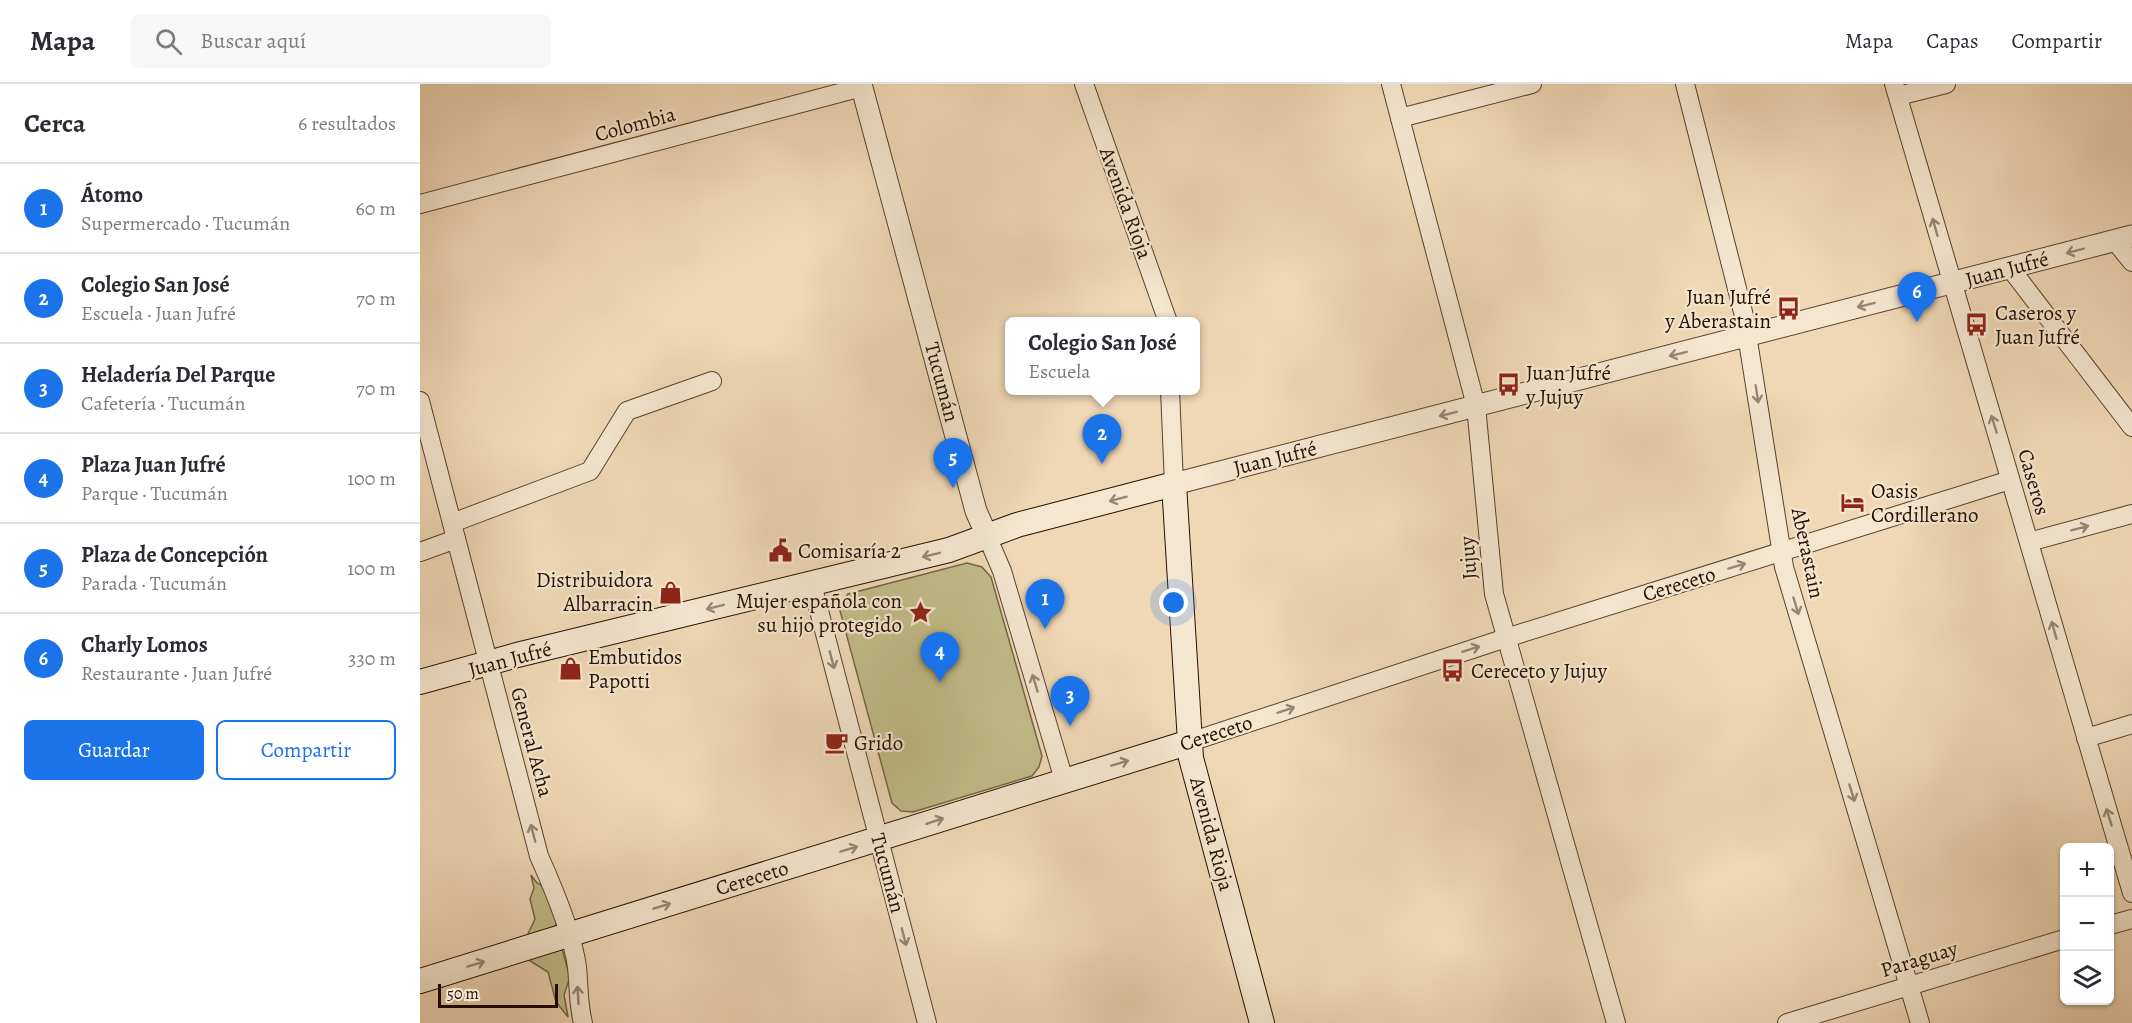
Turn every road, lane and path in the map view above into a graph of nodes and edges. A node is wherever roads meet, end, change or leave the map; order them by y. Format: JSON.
{"nodes":[{"id":1,"x":1084,"y":84,"type":"edge"},
{"id":2,"x":1391,"y":84,"type":"edge"},
{"id":3,"x":1532,"y":84,"type":"edge"},
{"id":4,"x":1685,"y":84,"type":"edge"},
{"id":5,"x":1946,"y":84,"type":"edge"},
{"id":6,"x":861,"y":85,"type":"edge"},
{"id":7,"x":1896,"y":90,"type":"edge"},
{"id":8,"x":1400,"y":118,"type":"junction"},
{"id":9,"x":420,"y":204,"type":"edge"},
{"id":10,"x":2124,"y":239,"type":"edge"},
{"id":11,"x":2132,"y":262,"type":"edge"},
{"id":12,"x":2010,"y":268,"type":"junction"},
{"id":13,"x":1951,"y":284,"type":"junction"},
{"id":14,"x":1167,"y":317,"type":"edge"},
{"id":15,"x":1748,"y":336,"type":"junction"},
{"id":16,"x":712,"y":381,"type":"dead end"},
{"id":17,"x":1170,"y":395,"type":"edge"},
{"id":18,"x":420,"y":401,"type":"edge"},
{"id":19,"x":1476,"y":406,"type":"junction"},
{"id":20,"x":2132,"y":427,"type":"edge"},
{"id":21,"x":2010,"y":480,"type":"junction"},
{"id":22,"x":1174,"y":484,"type":"junction"},
{"id":23,"x":2132,"y":514,"type":"edge"},
{"id":24,"x":454,"y":531,"type":"junction"},
{"id":25,"x":987,"y":536,"type":"junction"},
{"id":26,"x":2028,"y":542,"type":"junction"},
{"id":27,"x":420,"y":552,"type":"edge"},
{"id":28,"x":1782,"y":552,"type":"junction"},
{"id":29,"x":812,"y":584,"type":"junction"},
{"id":30,"x":1506,"y":638,"type":"junction"},
{"id":31,"x":489,"y":664,"type":"junction"},
{"id":32,"x":420,"y":682,"type":"edge"},
{"id":33,"x":2132,"y":724,"type":"edge"},
{"id":34,"x":2086,"y":738,"type":"junction"},
{"id":35,"x":1190,"y":742,"type":"junction"},
{"id":36,"x":1064,"y":780,"type":"junction"},
{"id":37,"x":879,"y":839,"type":"junction"},
{"id":38,"x":2132,"y":893,"type":"edge"},
{"id":39,"x":2132,"y":919,"type":"edge"},
{"id":40,"x":2114,"y":924,"type":"edge"},
{"id":41,"x":568,"y":936,"type":"junction"},
{"id":42,"x":2060,"y":940,"type":"edge"},
{"id":43,"x":420,"y":981,"type":"edge"},
{"id":44,"x":1910,"y":986,"type":"junction"},
{"id":45,"x":583,"y":1023,"type":"edge"},
{"id":46,"x":927,"y":1023,"type":"edge"},
{"id":47,"x":1262,"y":1023,"type":"edge"},
{"id":48,"x":1616,"y":1023,"type":"edge"},
{"id":49,"x":1787,"y":1023,"type":"edge"},
{"id":50,"x":1920,"y":1023,"type":"edge"}],
"edges":[{"from":1,"to":14,"type":"street","name":"Avenida Rioja"},
{"from":2,"to":8,"type":"street","name":"Jujuy"},
{"from":3,"to":8,"type":"street"},
{"from":4,"to":15,"type":"street","name":"Aberastain"},
{"from":5,"to":7,"type":"street"},
{"from":6,"to":9,"type":"street","name":"Colombia"},
{"from":6,"to":25,"type":"street","name":"Tucumán"},
{"from":13,"to":7,"type":"street","name":"Caseros","one_way":true},
{"from":8,"to":19,"type":"street","name":"Jujuy"},
{"from":10,"to":11,"type":"street"},
{"from":10,"to":12,"type":"street","name":"Juan Jufré","one_way":true},
{"from":12,"to":13,"type":"street","name":"Juan Jufré"},
{"from":12,"to":20,"type":"street"},
{"from":13,"to":15,"type":"street","name":"Juan Jufré","one_way":true},
{"from":21,"to":13,"type":"street","name":"Caseros","one_way":true},
{"from":15,"to":19,"type":"street","name":"Juan Jufré","one_way":true},
{"from":15,"to":28,"type":"street","name":"Aberastain","one_way":true},
{"from":16,"to":24,"type":"street"},
{"from":17,"to":22,"type":"street","name":"Avenida Rioja"},
{"from":18,"to":24,"type":"street","name":"General Acha"},
{"from":19,"to":22,"type":"street","name":"Juan Jufré","one_way":true},
{"from":19,"to":30,"type":"street","name":"Jujuy"},
{"from":21,"to":26,"type":"street","name":"Caseros"},
{"from":21,"to":28,"type":"street","name":"Cereceto"},
{"from":22,"to":25,"type":"main road","name":"Juan Jufré","one_way":true},
{"from":22,"to":35,"type":"main road","name":"Avenida Rioja"},
{"from":26,"to":23,"type":"street","one_way":true},
{"from":24,"to":27,"type":"street"},
{"from":24,"to":31,"type":"street","name":"General Acha"},
{"from":25,"to":29,"type":"main road","name":"Juan Jufré","one_way":true},
{"from":36,"to":25,"type":"street","name":"Tucumán","one_way":true},
{"from":34,"to":26,"type":"street","name":"Caseros","one_way":true},
{"from":30,"to":28,"type":"street","name":"Cereceto","one_way":true},
{"from":28,"to":44,"type":"street","name":"Aberastain","one_way":true},
{"from":29,"to":31,"type":"main road","name":"Juan Jufré","one_way":true},
{"from":29,"to":37,"type":"street","name":"Tucumán","one_way":true},
{"from":35,"to":30,"type":"street","name":"Cereceto","one_way":true},
{"from":30,"to":48,"type":"street","name":"Jujuy"},
{"from":31,"to":32,"type":"main road","name":"Juan Jufré"},
{"from":41,"to":31,"type":"street","name":"General Acha","one_way":true},
{"from":33,"to":34,"type":"street"},
{"from":38,"to":34,"type":"street","name":"Caseros","one_way":true},
{"from":36,"to":35,"type":"main road","name":"Cereceto","one_way":true},
{"from":35,"to":47,"type":"main road","name":"Avenida Rioja"},
{"from":37,"to":36,"type":"main road","name":"Cereceto","one_way":true},
{"from":41,"to":37,"type":"main road","name":"Cereceto","one_way":true},
{"from":37,"to":46,"type":"street","name":"Tucumán","one_way":true},
{"from":39,"to":40,"type":"street"},
{"from":43,"to":41,"type":"main road","name":"Cereceto","one_way":true},
{"from":45,"to":41,"type":"street","name":"General Acha","one_way":true},
{"from":42,"to":44,"type":"street","name":"Paraguay"},
{"from":44,"to":49,"type":"street","name":"Paraguay"},
{"from":44,"to":50,"type":"street","name":"Aberastain"}]}
